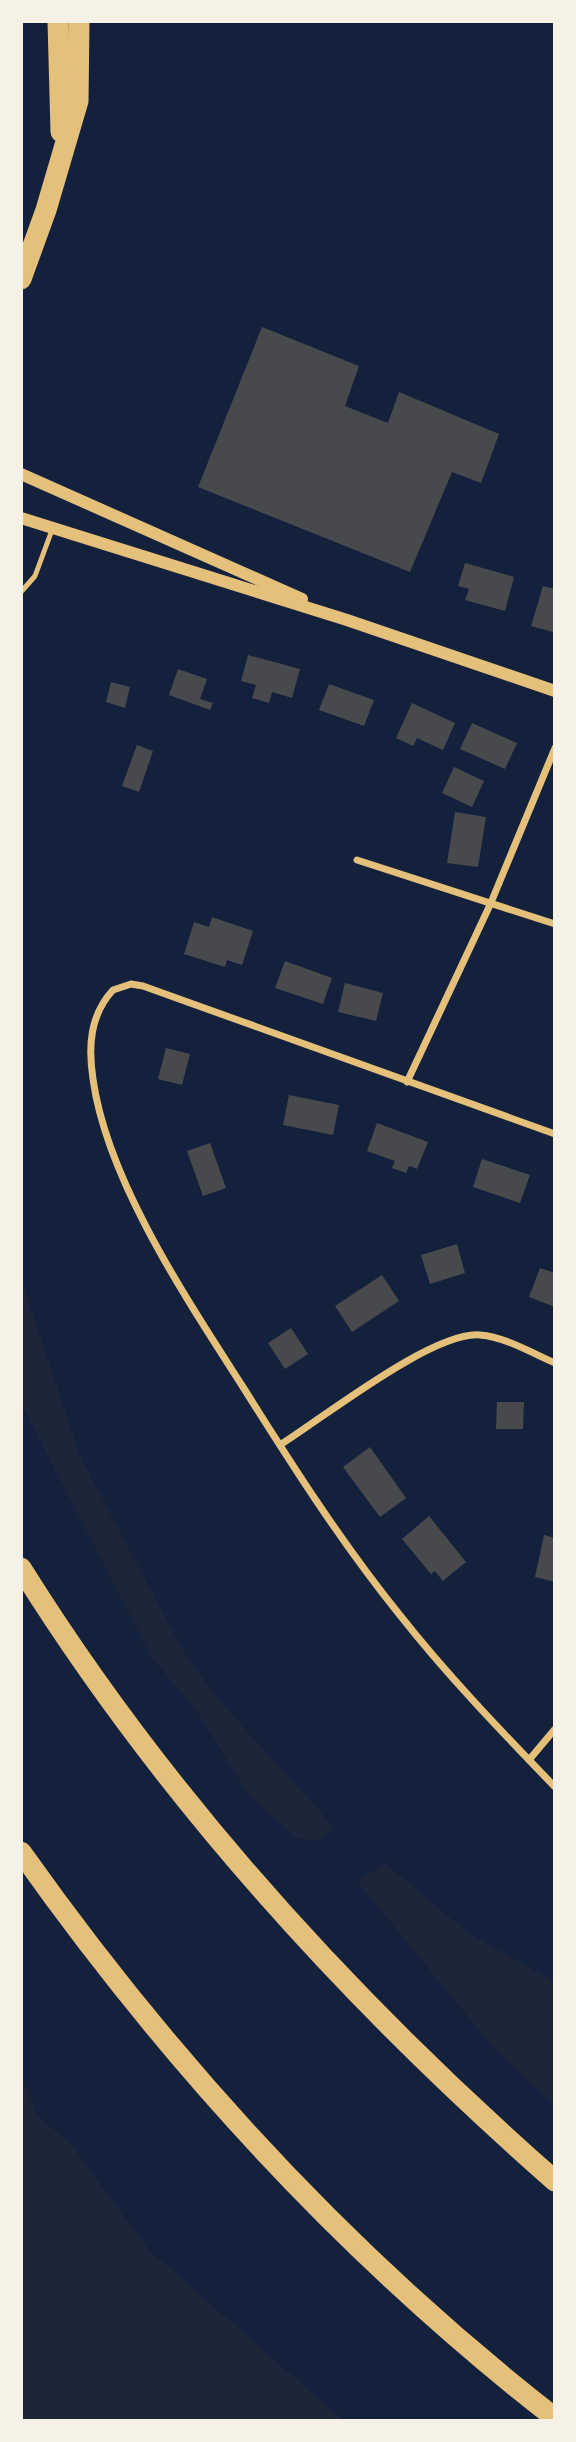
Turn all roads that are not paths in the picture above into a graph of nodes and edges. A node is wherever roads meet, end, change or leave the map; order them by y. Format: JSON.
{"nodes":[{"id":1,"x":58,"y":21,"type":"edge"},
{"id":2,"x":79,"y":21,"type":"edge"},
{"id":3,"x":60,"y":158,"type":"junction"},
{"id":4,"x":21,"y":279,"type":"edge"},
{"id":5,"x":21,"y":474,"type":"edge"},
{"id":6,"x":21,"y":518,"type":"edge"},
{"id":7,"x":52,"y":530,"type":"junction"},
{"id":8,"x":21,"y":592,"type":"edge"},
{"id":9,"x":347,"y":620,"type":"junction"},
{"id":10,"x":555,"y":691,"type":"edge"},
{"id":11,"x":555,"y":748,"type":"edge"},
{"id":12,"x":357,"y":860,"type":"dead end"},
{"id":13,"x":489,"y":905,"type":"junction"},
{"id":14,"x":555,"y":924,"type":"edge"},
{"id":15,"x":407,"y":1082,"type":"junction"},
{"id":16,"x":555,"y":1134,"type":"edge"},
{"id":17,"x":555,"y":1363,"type":"edge"},
{"id":18,"x":280,"y":1446,"type":"junction"},
{"id":19,"x":21,"y":1568,"type":"edge"},
{"id":20,"x":555,"y":1729,"type":"edge"},
{"id":21,"x":529,"y":1760,"type":"junction"},
{"id":22,"x":555,"y":1787,"type":"edge"},
{"id":23,"x":21,"y":1852,"type":"edge"},
{"id":24,"x":555,"y":2181,"type":"edge"},
{"id":25,"x":555,"y":2418,"type":"edge"}],
"edges":[{"from":1,"to":3,"type":"highway"},
{"from":2,"to":3,"type":"highway"},
{"from":3,"to":4,"type":"highway"},
{"from":5,"to":9,"type":"street"},
{"from":6,"to":7,"type":"street"},
{"from":7,"to":8,"type":"lane"},
{"from":7,"to":9,"type":"street"},
{"from":9,"to":10,"type":"street"},
{"from":11,"to":13,"type":"street"},
{"from":12,"to":13,"type":"street"},
{"from":13,"to":14,"type":"street"},
{"from":13,"to":15,"type":"street"},
{"from":15,"to":16,"type":"street"},
{"from":15,"to":18,"type":"street"},
{"from":17,"to":18,"type":"street"},
{"from":18,"to":21,"type":"street"},
{"from":19,"to":24,"type":"highway"},
{"from":20,"to":21,"type":"street"},
{"from":21,"to":22,"type":"street"},
{"from":23,"to":25,"type":"highway"}]}
